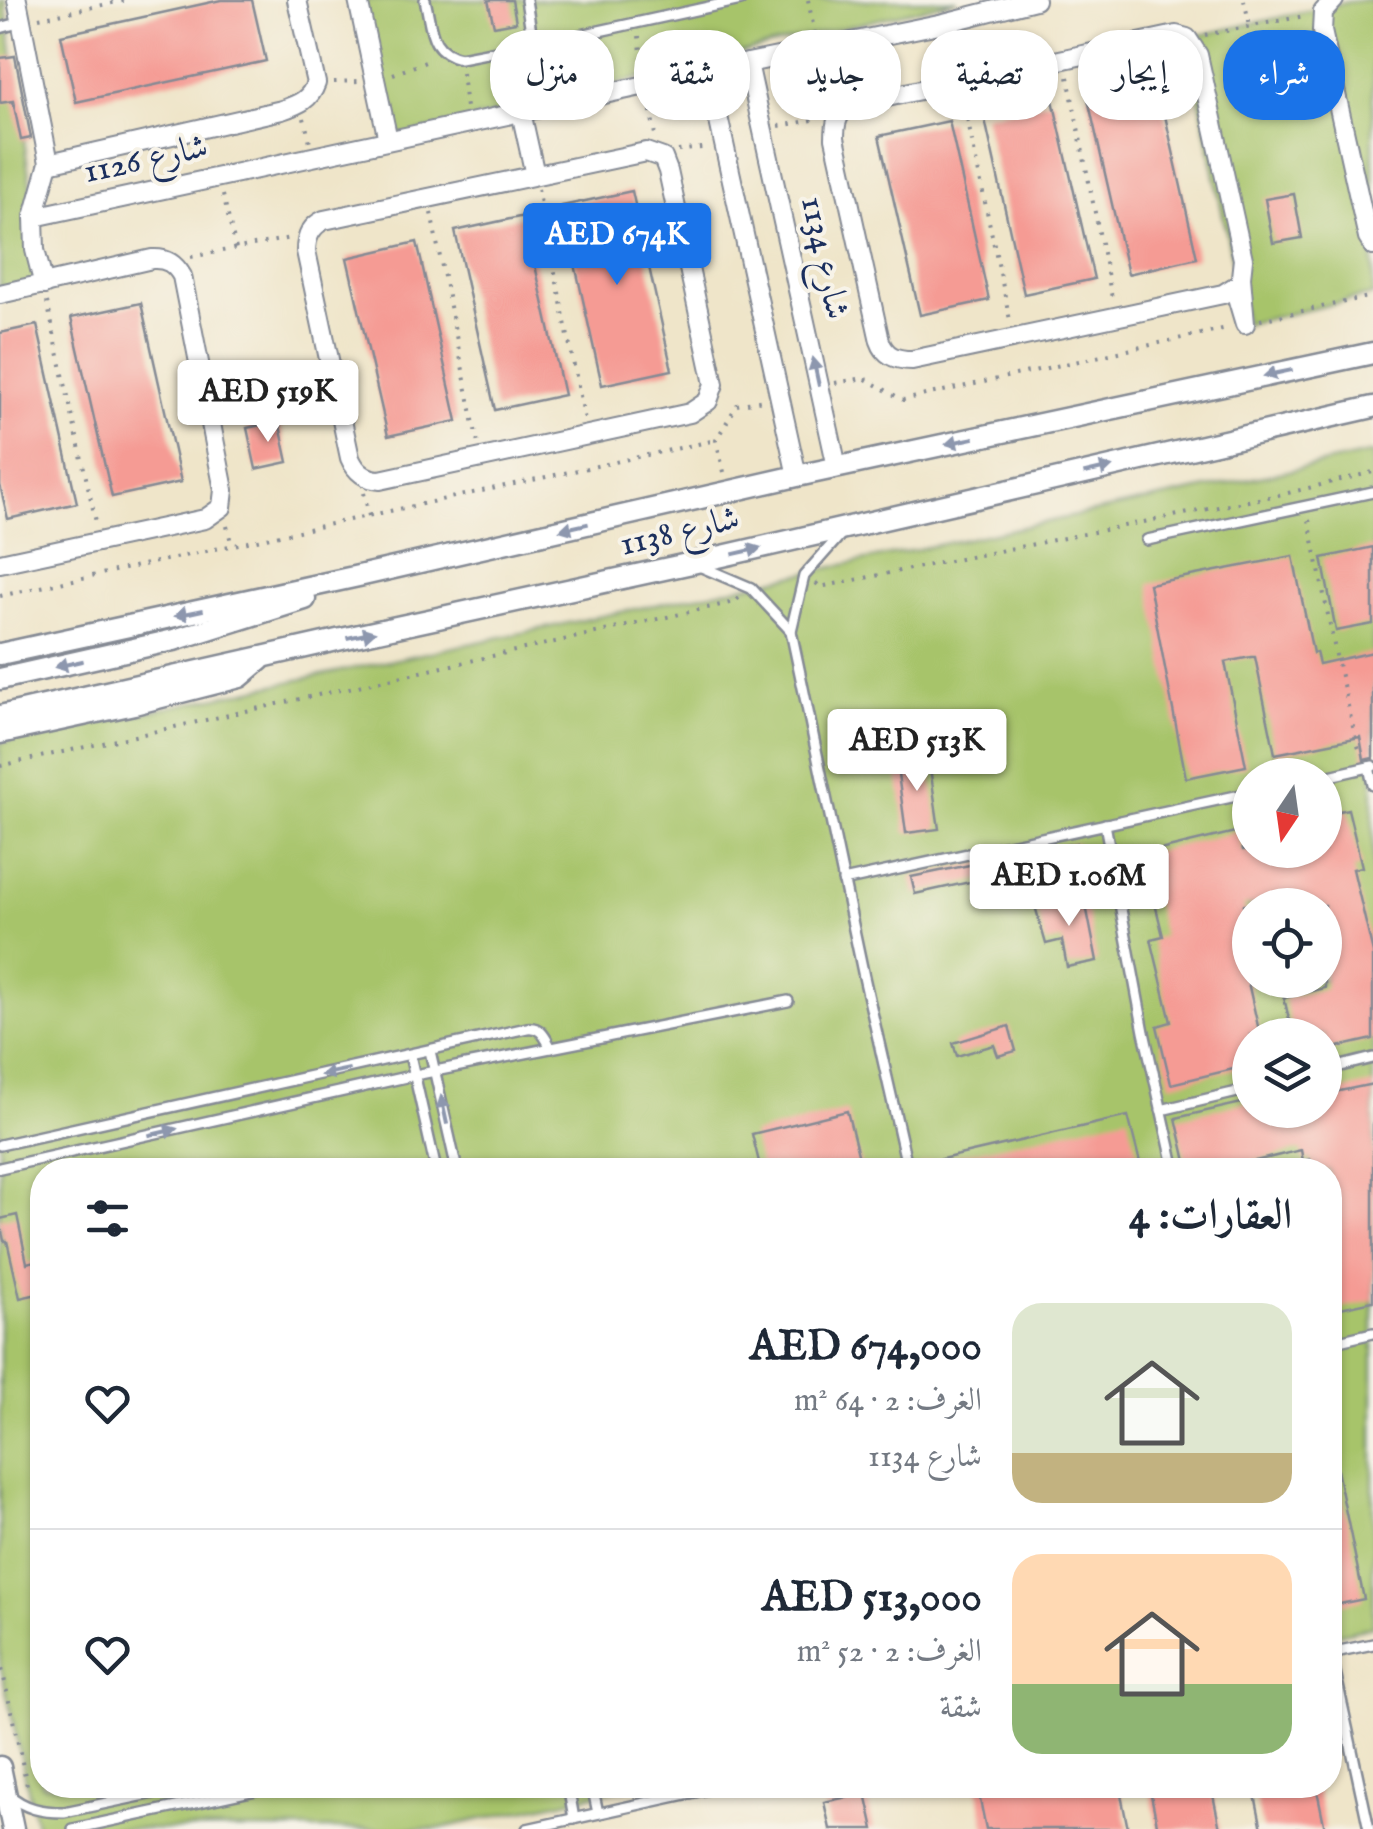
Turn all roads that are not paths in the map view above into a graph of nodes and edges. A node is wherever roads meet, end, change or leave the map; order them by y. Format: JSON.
{"nodes":[{"id":1,"x":17,"y":0,"type":"edge"},
{"id":2,"x":298,"y":0,"type":"edge"},
{"id":3,"x":358,"y":0,"type":"edge"},
{"id":4,"x":425,"y":0,"type":"edge"},
{"id":5,"x":526,"y":0,"type":"edge"},
{"id":6,"x":741,"y":0,"type":"edge"},
{"id":7,"x":1035,"y":0,"type":"edge"},
{"id":8,"x":1329,"y":6,"type":"edge"},
{"id":9,"x":22,"y":22,"type":"junction"},
{"id":10,"x":944,"y":23,"type":"junction"},
{"id":11,"x":0,"y":28,"type":"edge"},
{"id":12,"x":531,"y":30,"type":"edge"},
{"id":13,"x":599,"y":30,"type":"edge"},
{"id":14,"x":946,"y":30,"type":"edge"},
{"id":15,"x":490,"y":52,"type":"edge"},
{"id":16,"x":750,"y":63,"type":"edge"},
{"id":17,"x":750,"y":72,"type":"edge"},
{"id":18,"x":959,"y":81,"type":"joint"},
{"id":19,"x":490,"y":119,"type":"edge"},
{"id":20,"x":522,"y":120,"type":"edge"},
{"id":21,"x":719,"y":120,"type":"edge"},
{"id":22,"x":388,"y":140,"type":"junction"},
{"id":23,"x":50,"y":163,"type":"junction"},
{"id":24,"x":535,"y":174,"type":"junction"},
{"id":25,"x":34,"y":218,"type":"junction"},
{"id":26,"x":1373,"y":246,"type":"edge"},
{"id":27,"x":44,"y":285,"type":"junction"},
{"id":28,"x":0,"y":294,"type":"edge"},
{"id":29,"x":1373,"y":353,"type":"edge"},
{"id":30,"x":1373,"y":407,"type":"edge"},
{"id":31,"x":837,"y":468,"type":"junction"},
{"id":32,"x":798,"y":476,"type":"junction"},
{"id":33,"x":1373,"y":492,"type":"edge"},
{"id":34,"x":848,"y":527,"type":"junction"},
{"id":35,"x":1147,"y":540,"type":"dead end"},
{"id":36,"x":0,"y":562,"type":"edge"},
{"id":37,"x":692,"y":563,"type":"junction"},
{"id":38,"x":362,"y":575,"type":"junction"},
{"id":39,"x":790,"y":630,"type":"junction"},
{"id":40,"x":0,"y":654,"type":"edge"},
{"id":41,"x":266,"y":656,"type":"junction"},
{"id":42,"x":0,"y":680,"type":"edge"},
{"id":43,"x":0,"y":716,"type":"edge"},
{"id":44,"x":0,"y":733,"type":"edge"},
{"id":45,"x":1371,"y":767,"type":"edge"},
{"id":46,"x":1342,"y":773,"type":"edge"},
{"id":47,"x":1373,"y":785,"type":"edge"},
{"id":48,"x":1232,"y":797,"type":"edge"},
{"id":49,"x":1105,"y":824,"type":"junction"},
{"id":50,"x":843,"y":881,"type":"junction"},
{"id":51,"x":788,"y":1002,"type":"dead end"},
{"id":52,"x":550,"y":1048,"type":"junction"},
{"id":53,"x":430,"y":1050,"type":"junction"},
{"id":54,"x":410,"y":1055,"type":"junction"},
{"id":55,"x":1373,"y":1058,"type":"edge"},
{"id":56,"x":1342,"y":1066,"type":"edge"},
{"id":57,"x":435,"y":1071,"type":"junction"},
{"id":58,"x":415,"y":1075,"type":"junction"},
{"id":59,"x":1232,"y":1092,"type":"edge"},
{"id":60,"x":1162,"y":1110,"type":"junction"},
{"id":61,"x":0,"y":1145,"type":"edge"},
{"id":62,"x":45,"y":1158,"type":"edge"},
{"id":63,"x":433,"y":1158,"type":"edge"},
{"id":64,"x":454,"y":1158,"type":"edge"},
{"id":65,"x":905,"y":1158,"type":"edge"},
{"id":66,"x":1172,"y":1158,"type":"edge"},
{"id":67,"x":30,"y":1161,"type":"edge"},
{"id":68,"x":0,"y":1168,"type":"edge"},
{"id":69,"x":1373,"y":1334,"type":"edge"},
{"id":70,"x":1342,"y":1340,"type":"edge"},
{"id":71,"x":1373,"y":1644,"type":"edge"},
{"id":72,"x":1342,"y":1650,"type":"edge"},
{"id":73,"x":1342,"y":1709,"type":"edge"},
{"id":74,"x":0,"y":1766,"type":"edge"},
{"id":75,"x":5,"y":1791,"type":"junction"},
{"id":76,"x":131,"y":1798,"type":"edge"},
{"id":77,"x":218,"y":1798,"type":"edge"},
{"id":78,"x":570,"y":1798,"type":"edge"},
{"id":79,"x":595,"y":1798,"type":"edge"},
{"id":80,"x":667,"y":1798,"type":"edge"},
{"id":81,"x":598,"y":1813,"type":"junction"},
{"id":82,"x":574,"y":1819,"type":"junction"},
{"id":83,"x":13,"y":1829,"type":"edge"},
{"id":84,"x":73,"y":1829,"type":"edge"},
{"id":85,"x":527,"y":1829,"type":"edge"},
{"id":86,"x":1368,"y":1829,"type":"edge"}],
"edges":[{"from":1,"to":9,"type":"street"},
{"from":2,"to":23,"type":"street"},
{"from":3,"to":22,"type":"street"},
{"from":4,"to":15,"type":"lane"},
{"from":5,"to":12,"type":"lane"},
{"from":6,"to":13,"type":"lane"},
{"from":7,"to":10,"type":"street","name":"شارع 1126"},
{"from":8,"to":26,"type":"street"},
{"from":9,"to":11,"type":"lane"},
{"from":9,"to":23,"type":"street"},
{"from":10,"to":14,"type":"street"},
{"from":10,"to":16,"type":"street","name":"شارع 1126"},
{"from":31,"to":17,"type":"street","name":"شارع 1134","one_way":true},
{"from":18,"to":18,"type":"street"},
{"from":19,"to":22,"type":"street","name":"شارع 1126"},
{"from":20,"to":24,"type":"street"},
{"from":21,"to":32,"type":"street","name":"شارع 1134"},
{"from":22,"to":25,"type":"street","name":"شارع 1126"},
{"from":23,"to":25,"type":"street"},
{"from":24,"to":24,"type":"street"},
{"from":25,"to":27,"type":"street"},
{"from":27,"to":28,"type":"street"},
{"from":27,"to":36,"type":"street"},
{"from":29,"to":31,"type":"street","name":"شارع 1138","one_way":true},
{"from":34,"to":30,"type":"street","name":"شارع 1138","one_way":true},
{"from":31,"to":32,"type":"street","name":"شارع 1138"},
{"from":32,"to":38,"type":"street","name":"شارع 1138","one_way":true},
{"from":33,"to":35,"type":"lane"},
{"from":37,"to":34,"type":"street","name":"شارع 1138","one_way":true},
{"from":34,"to":39,"type":"lane"},
{"from":37,"to":39,"type":"lane"},
{"from":41,"to":37,"type":"street","name":"شارع 1138","one_way":true},
{"from":38,"to":40,"type":"street","name":"شارع 1138","one_way":true},
{"from":38,"to":42,"type":"street","one_way":true},
{"from":39,"to":50,"type":"lane"},
{"from":41,"to":43,"type":"street","name":"شارع 1138"},
{"from":41,"to":44,"type":"street"},
{"from":45,"to":46,"type":"lane"},
{"from":45,"to":47,"type":"lane"},
{"from":48,"to":49,"type":"lane"},
{"from":49,"to":50,"type":"lane"},
{"from":49,"to":60,"type":"lane"},
{"from":50,"to":65,"type":"lane"},
{"from":51,"to":52,"type":"lane"},
{"from":52,"to":53,"type":"lane"},
{"from":52,"to":57,"type":"lane"},
{"from":53,"to":54,"type":"lane"},
{"from":53,"to":57,"type":"lane"},
{"from":54,"to":58,"type":"lane"},
{"from":54,"to":61,"type":"lane","one_way":true},
{"from":55,"to":56,"type":"lane"},
{"from":57,"to":58,"type":"lane"},
{"from":64,"to":57,"type":"lane","one_way":true},
{"from":62,"to":58,"type":"lane","one_way":true},
{"from":58,"to":63,"type":"lane"},
{"from":59,"to":60,"type":"lane"},
{"from":60,"to":66,"type":"lane"},
{"from":68,"to":67,"type":"lane","one_way":true},
{"from":69,"to":70,"type":"lane"},
{"from":71,"to":72,"type":"lane"},
{"from":73,"to":86,"type":"lane"},
{"from":74,"to":75,"type":"street"},
{"from":75,"to":76,"type":"lane"},
{"from":75,"to":83,"type":"street"},
{"from":77,"to":84,"type":"lane"},
{"from":78,"to":82,"type":"lane"},
{"from":79,"to":81,"type":"lane"},
{"from":80,"to":81,"type":"lane"},
{"from":81,"to":82,"type":"lane"},
{"from":82,"to":85,"type":"lane"}]}
